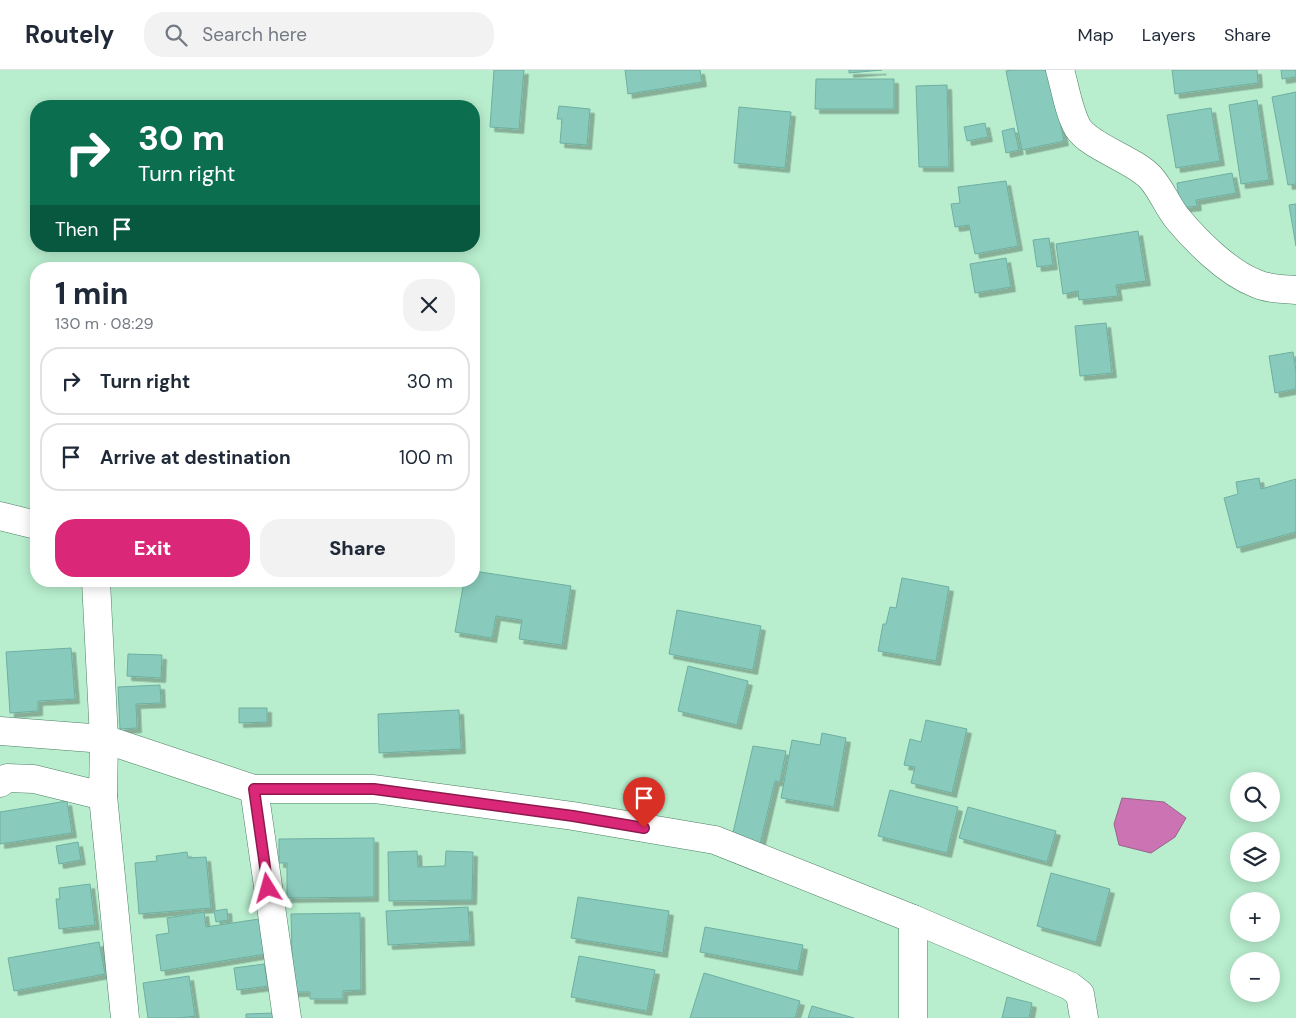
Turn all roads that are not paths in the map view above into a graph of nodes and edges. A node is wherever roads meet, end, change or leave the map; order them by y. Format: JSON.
{"nodes":[{"id":1,"x":1060,"y":70,"type":"edge"},
{"id":2,"x":1296,"y":290,"type":"edge"},
{"id":3,"x":0,"y":516,"type":"edge"},
{"id":4,"x":30,"y":524,"type":"edge"},
{"id":5,"x":96,"y":587,"type":"edge"},
{"id":6,"x":0,"y":731,"type":"edge"},
{"id":7,"x":104,"y":739,"type":"junction"},
{"id":8,"x":0,"y":783,"type":"edge"},
{"id":9,"x":254,"y":789,"type":"junction"},
{"id":10,"x":103,"y":796,"type":"junction"},
{"id":11,"x":913,"y":919,"type":"junction"},
{"id":12,"x":125,"y":1018,"type":"edge"},
{"id":13,"x":287,"y":1018,"type":"edge"},
{"id":14,"x":913,"y":1018,"type":"edge"},
{"id":15,"x":1084,"y":1018,"type":"edge"}],
"edges":[{"from":1,"to":2,"type":"street"},
{"from":3,"to":4,"type":"street"},
{"from":5,"to":7,"type":"street"},
{"from":6,"to":7,"type":"street"},
{"from":7,"to":9,"type":"street"},
{"from":7,"to":10,"type":"street"},
{"from":8,"to":10,"type":"street"},
{"from":9,"to":11,"type":"street"},
{"from":9,"to":13,"type":"street"},
{"from":10,"to":12,"type":"street"},
{"from":11,"to":14,"type":"street"},
{"from":11,"to":15,"type":"street"}]}
